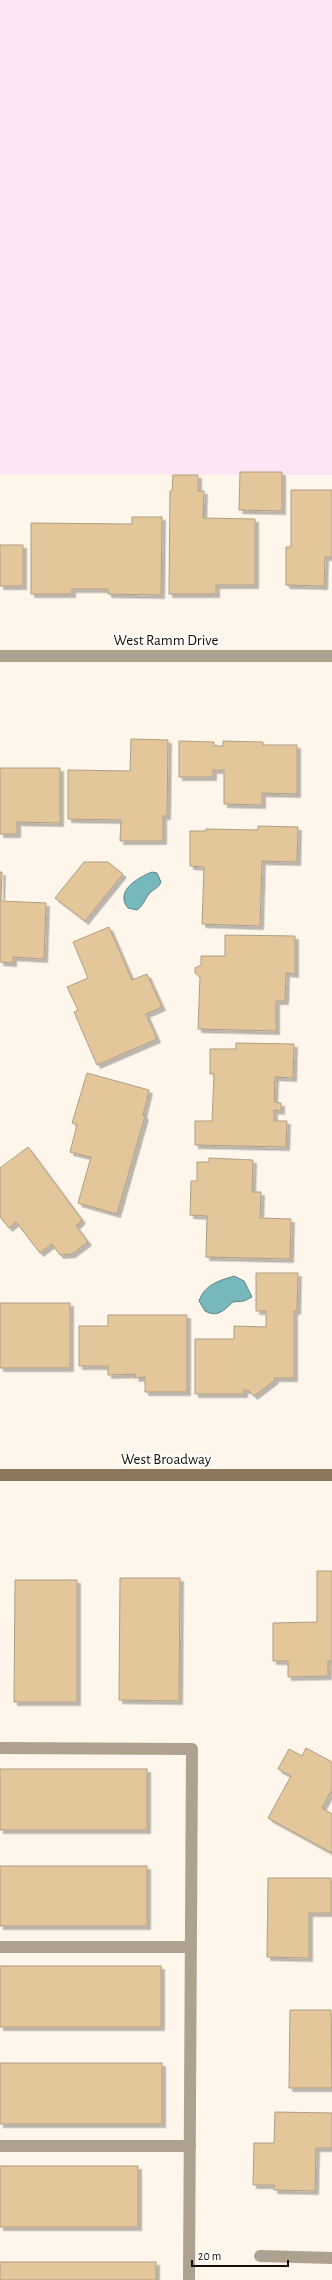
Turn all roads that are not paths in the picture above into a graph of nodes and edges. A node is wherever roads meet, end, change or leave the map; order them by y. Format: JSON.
{"nodes":[{"id":1,"x":0,"y":656,"type":"edge"},
{"id":2,"x":332,"y":656,"type":"edge"},
{"id":3,"x":0,"y":1475,"type":"edge"},
{"id":4,"x":332,"y":1475,"type":"edge"},
{"id":5,"x":0,"y":1748,"type":"edge"},
{"id":6,"x":0,"y":1947,"type":"edge"},
{"id":7,"x":191,"y":1947,"type":"junction"},
{"id":8,"x":0,"y":2146,"type":"edge"},
{"id":9,"x":190,"y":2146,"type":"junction"},
{"id":10,"x":260,"y":2256,"type":"dead end"},
{"id":11,"x":332,"y":2258,"type":"edge"},
{"id":12,"x":189,"y":2280,"type":"edge"}],
"edges":[{"from":1,"to":2,"type":"street","name":"West Ramm Drive"},
{"from":3,"to":4,"type":"main road","name":"West Broadway"},
{"from":5,"to":7,"type":"street"},
{"from":6,"to":7,"type":"street"},
{"from":7,"to":9,"type":"street"},
{"from":8,"to":9,"type":"street"},
{"from":9,"to":12,"type":"street"},
{"from":10,"to":11,"type":"street"}]}
